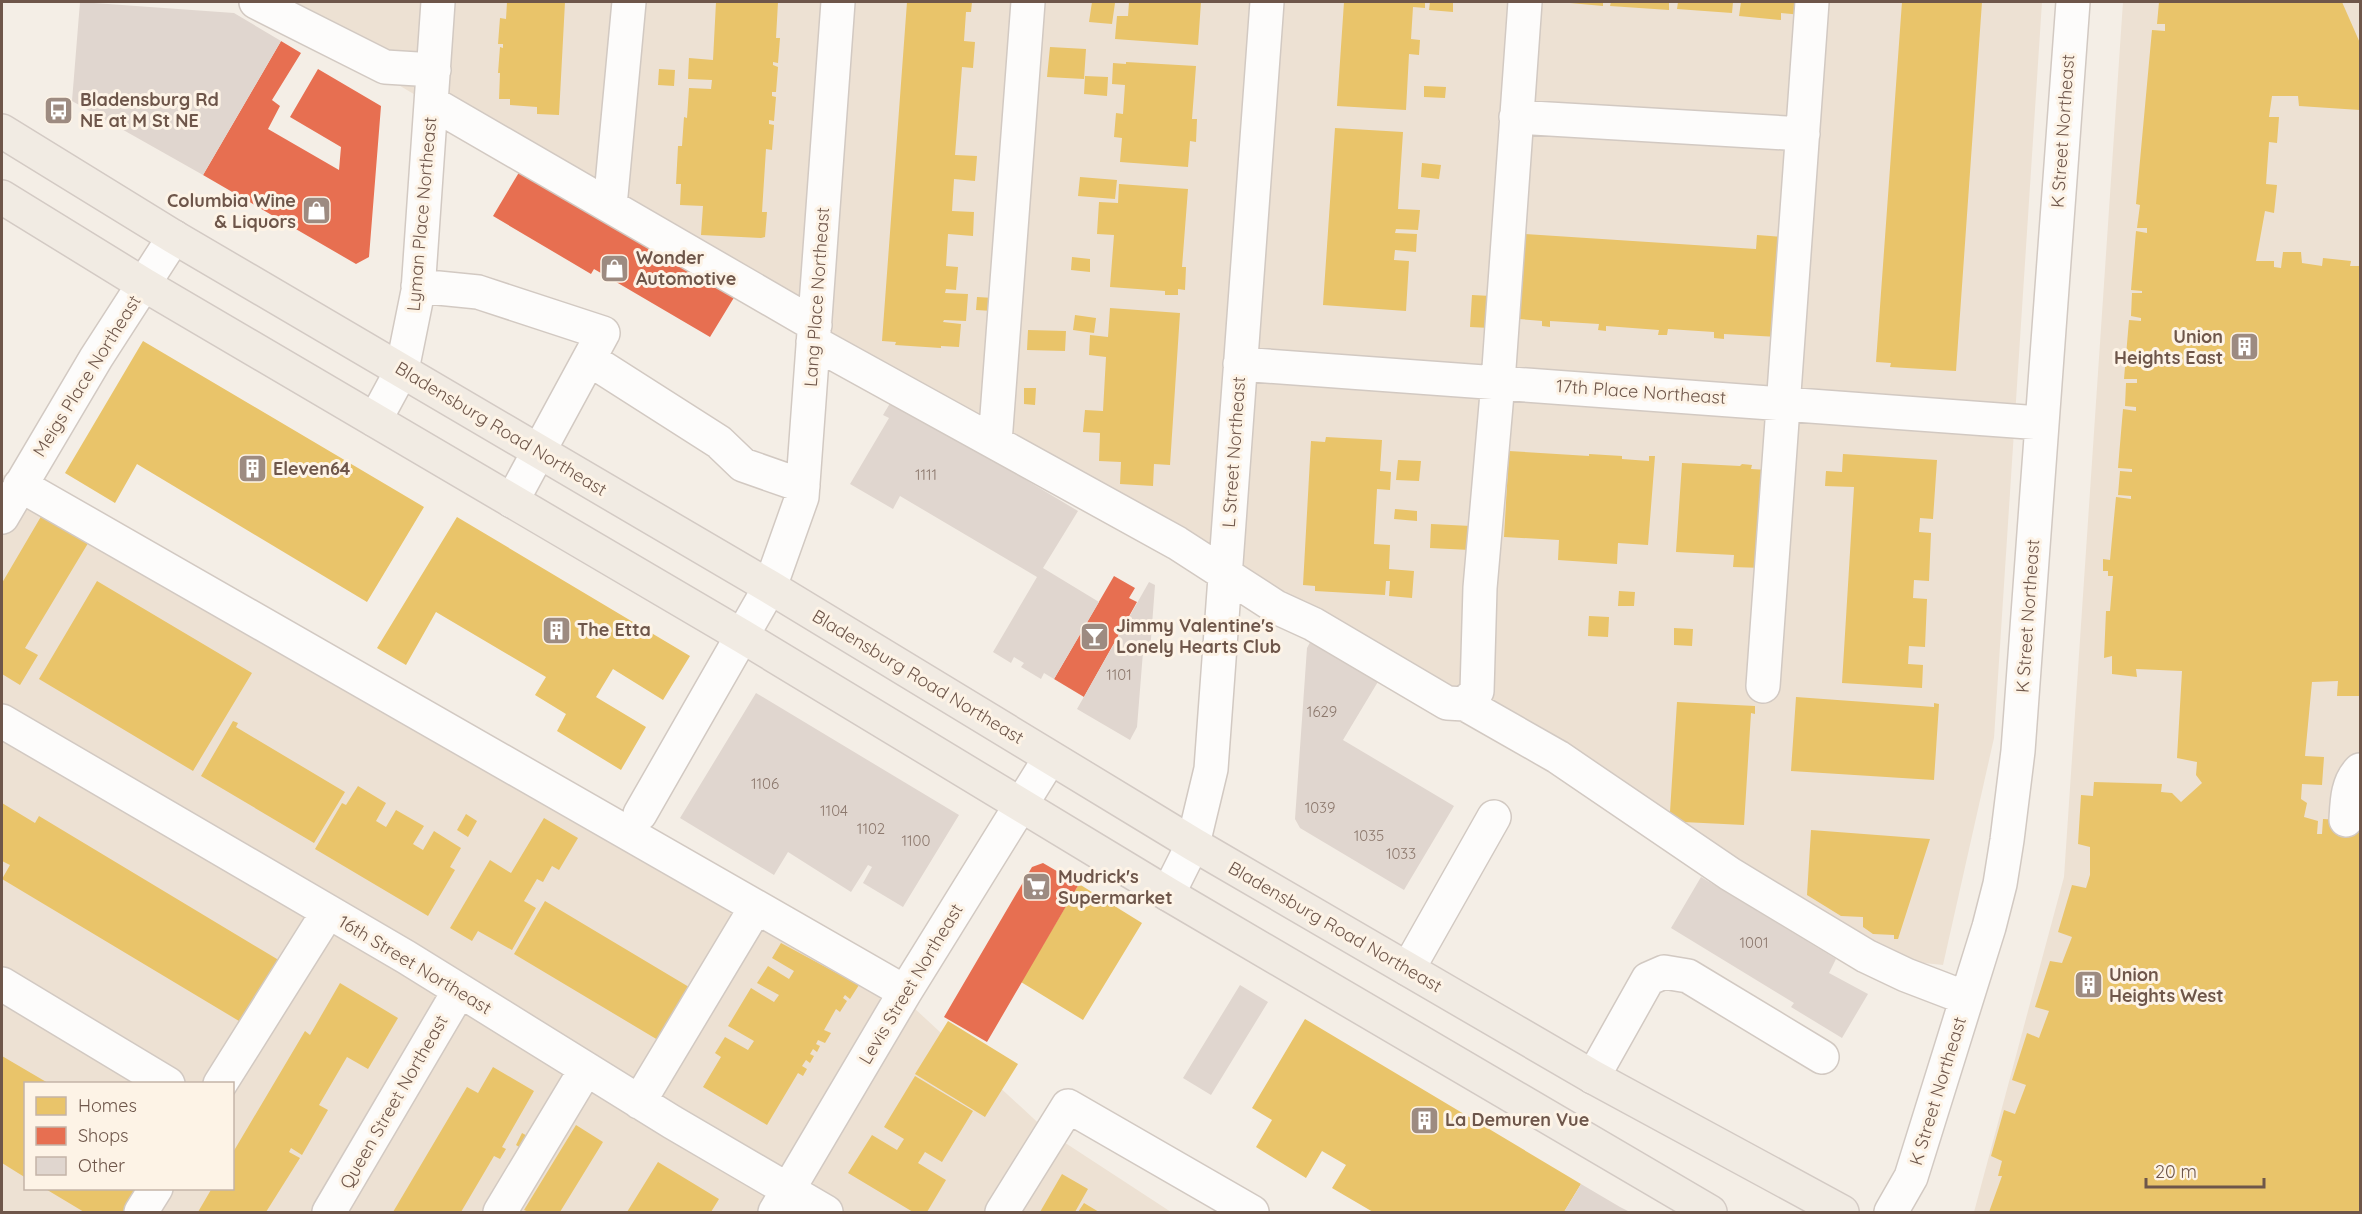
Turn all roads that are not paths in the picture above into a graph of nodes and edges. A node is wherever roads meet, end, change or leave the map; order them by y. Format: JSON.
{"nodes":[{"id":1,"x":255,"y":2,"type":"edge"},
{"id":2,"x":438,"y":2,"type":"edge"},
{"id":3,"x":629,"y":2,"type":"edge"},
{"id":4,"x":838,"y":2,"type":"edge"},
{"id":5,"x":1028,"y":2,"type":"edge"},
{"id":6,"x":1267,"y":2,"type":"edge"},
{"id":7,"x":1525,"y":2,"type":"edge"},
{"id":8,"x":1812,"y":2,"type":"edge"},
{"id":9,"x":2073,"y":2,"type":"edge"},
{"id":10,"x":434,"y":70,"type":"junction"},
{"id":11,"x":432,"y":103,"type":"junction"},
{"id":12,"x":1516,"y":117,"type":"junction"},
{"id":13,"x":2,"y":130,"type":"edge"},
{"id":14,"x":1803,"y":134,"type":"junction"},
{"id":15,"x":2,"y":197,"type":"edge"},
{"id":16,"x":610,"y":206,"type":"junction"},
{"id":17,"x":174,"y":237,"type":"junction"},
{"id":18,"x":143,"y":284,"type":"junction"},
{"id":19,"x":418,"y":286,"type":"junction"},
{"id":20,"x":814,"y":334,"type":"junction"},
{"id":21,"x":589,"y":359,"type":"junction"},
{"id":22,"x":1240,"y":364,"type":"junction"},
{"id":23,"x":402,"y":370,"type":"junction"},
{"id":24,"x":1498,"y":382,"type":"junction"},
{"id":25,"x":1784,"y":402,"type":"junction"},
{"id":26,"x":375,"y":420,"type":"junction"},
{"id":27,"x":2041,"y":423,"type":"junction"},
{"id":28,"x":995,"y":442,"type":"junction"},
{"id":29,"x":540,"y":452,"type":"junction"},
{"id":30,"x":20,"y":485,"type":"junction"},
{"id":31,"x":802,"y":486,"type":"junction"},
{"id":32,"x":512,"y":501,"type":"junction"},
{"id":33,"x":2,"y":517,"type":"edge"},
{"id":34,"x":1226,"y":575,"type":"junction"},
{"id":35,"x":770,"y":587,"type":"junction"},
{"id":36,"x":742,"y":636,"type":"junction"},
{"id":37,"x":1763,"y":686,"type":"dead end"},
{"id":38,"x":1465,"y":704,"type":"junction"},
{"id":39,"x":2,"y":721,"type":"edge"},
{"id":40,"x":1050,"y":758,"type":"junction"},
{"id":41,"x":2361,"y":770,"type":"edge"},
{"id":42,"x":1020,"y":806,"type":"junction"},
{"id":43,"x":640,"y":814,"type":"dead end"},
{"id":44,"x":1494,"y":817,"type":"dead end"},
{"id":45,"x":2346,"y":820,"type":"dead end"},
{"id":46,"x":1193,"y":844,"type":"junction"},
{"id":47,"x":1167,"y":894,"type":"junction"},
{"id":48,"x":756,"y":907,"type":"junction"},
{"id":49,"x":328,"y":912,"type":"junction"},
{"id":50,"x":1408,"y":969,"type":"junction"},
{"id":51,"x":2,"y":984,"type":"edge"},
{"id":52,"x":459,"y":991,"type":"junction"},
{"id":53,"x":905,"y":992,"type":"junction"},
{"id":54,"x":1966,"y":998,"type":"junction"},
{"id":55,"x":1822,"y":1058,"type":"dead end"},
{"id":56,"x":586,"y":1069,"type":"junction"},
{"id":57,"x":1593,"y":1077,"type":"junction"},
{"id":58,"x":166,"y":1082,"type":"edge"},
{"id":59,"x":221,"y":1082,"type":"edge"},
{"id":60,"x":639,"y":1102,"type":"junction"},
{"id":61,"x":155,"y":1190,"type":"edge"},
{"id":62,"x":781,"y":1201,"type":"edge"},
{"id":63,"x":141,"y":1212,"type":"edge"},
{"id":64,"x":329,"y":1212,"type":"edge"},
{"id":65,"x":500,"y":1212,"type":"edge"},
{"id":66,"x":826,"y":1212,"type":"edge"},
{"id":67,"x":1002,"y":1212,"type":"edge"},
{"id":68,"x":1252,"y":1212,"type":"edge"},
{"id":69,"x":1710,"y":1212,"type":"edge"},
{"id":70,"x":1842,"y":1212,"type":"edge"},
{"id":71,"x":1891,"y":1212,"type":"edge"}],
"edges":[{"from":1,"to":10,"type":"street"},
{"from":2,"to":10,"type":"street","name":"Lyman Place Northeast"},
{"from":3,"to":16,"type":"street"},
{"from":4,"to":20,"type":"street","name":"Lang Place Northeast"},
{"from":5,"to":28,"type":"street"},
{"from":6,"to":22,"type":"street","name":"L Street Northeast"},
{"from":7,"to":12,"type":"street"},
{"from":8,"to":14,"type":"street"},
{"from":9,"to":27,"type":"street","name":"K Street Northeast"},
{"from":10,"to":11,"type":"street","name":"Lyman Place Northeast"},
{"from":11,"to":16,"type":"street"},
{"from":11,"to":19,"type":"street","name":"Lyman Place Northeast"},
{"from":12,"to":14,"type":"street"},
{"from":12,"to":24,"type":"street"},
{"from":13,"to":17,"type":"main road","name":"Bladensburg Road Northeast"},
{"from":14,"to":25,"type":"street"},
{"from":15,"to":18,"type":"main road"},
{"from":16,"to":20,"type":"street"},
{"from":17,"to":18,"type":"street","name":"Meigs Place Northeast"},
{"from":17,"to":23,"type":"main road","name":"Bladensburg Road Northeast"},
{"from":18,"to":26,"type":"main road"},
{"from":18,"to":30,"type":"street","name":"Meigs Place Northeast"},
{"from":19,"to":21,"type":"street"},
{"from":19,"to":23,"type":"street","name":"Lyman Place Northeast"},
{"from":20,"to":28,"type":"street"},
{"from":20,"to":31,"type":"street","name":"Lang Place Northeast"},
{"from":21,"to":29,"type":"street"},
{"from":21,"to":31,"type":"street"},
{"from":22,"to":24,"type":"street","name":"17th Place Northeast"},
{"from":22,"to":34,"type":"street","name":"L Street Northeast"},
{"from":23,"to":26,"type":"street","name":"Lyman Place Northeast"},
{"from":23,"to":29,"type":"main road","name":"Bladensburg Road Northeast"},
{"from":24,"to":25,"type":"street","name":"17th Place Northeast"},
{"from":24,"to":38,"type":"street"},
{"from":25,"to":27,"type":"street","name":"17th Place Northeast"},
{"from":25,"to":37,"type":"street"},
{"from":26,"to":32,"type":"main road"},
{"from":27,"to":54,"type":"street","name":"K Street Northeast"},
{"from":28,"to":34,"type":"street"},
{"from":29,"to":32,"type":"street"},
{"from":29,"to":35,"type":"main road","name":"Bladensburg Road Northeast"},
{"from":30,"to":33,"type":"street","name":"Meigs Place Northeast"},
{"from":30,"to":48,"type":"street"},
{"from":31,"to":35,"type":"street","name":"Lang Place Northeast"},
{"from":32,"to":36,"type":"main road"},
{"from":34,"to":38,"type":"street"},
{"from":34,"to":46,"type":"street","name":"L Street Northeast"},
{"from":35,"to":36,"type":"street","name":"Lang Place Northeast"},
{"from":35,"to":40,"type":"main road","name":"Bladensburg Road Northeast"},
{"from":36,"to":42,"type":"main road"},
{"from":36,"to":43,"type":"street","name":"Lang Place Northeast"},
{"from":38,"to":54,"type":"street"},
{"from":39,"to":49,"type":"street","name":"16th Street Northeast"},
{"from":40,"to":42,"type":"street","name":"Levis Street Northeast"},
{"from":40,"to":46,"type":"main road","name":"Bladensburg Road Northeast"},
{"from":41,"to":45,"type":"street"},
{"from":42,"to":47,"type":"main road"},
{"from":42,"to":53,"type":"street","name":"Levis Street Northeast"},
{"from":44,"to":50,"type":"street"},
{"from":46,"to":47,"type":"street","name":"L Street Northeast"},
{"from":46,"to":50,"type":"main road","name":"Bladensburg Road Northeast"},
{"from":47,"to":69,"type":"main road"},
{"from":48,"to":53,"type":"street"},
{"from":48,"to":60,"type":"street"},
{"from":49,"to":52,"type":"street","name":"16th Street Northeast"},
{"from":49,"to":59,"type":"street"},
{"from":50,"to":57,"type":"main road","name":"Bladensburg Road Northeast"},
{"from":51,"to":58,"type":"street"},
{"from":52,"to":56,"type":"street","name":"16th Street Northeast"},
{"from":52,"to":64,"type":"street","name":"Queen Street Northeast"},
{"from":53,"to":62,"type":"street","name":"Levis Street Northeast"},
{"from":54,"to":71,"type":"street","name":"K Street Northeast"},
{"from":55,"to":57,"type":"street"},
{"from":56,"to":60,"type":"street","name":"16th Street Northeast"},
{"from":56,"to":65,"type":"street"},
{"from":57,"to":70,"type":"main road","name":"Bladensburg Road Northeast"},
{"from":60,"to":62,"type":"street","name":"16th Street Northeast"},
{"from":61,"to":63,"type":"street"},
{"from":62,"to":66,"type":"street","name":"16th Street Northeast"},
{"from":67,"to":68,"type":"street"}]}
